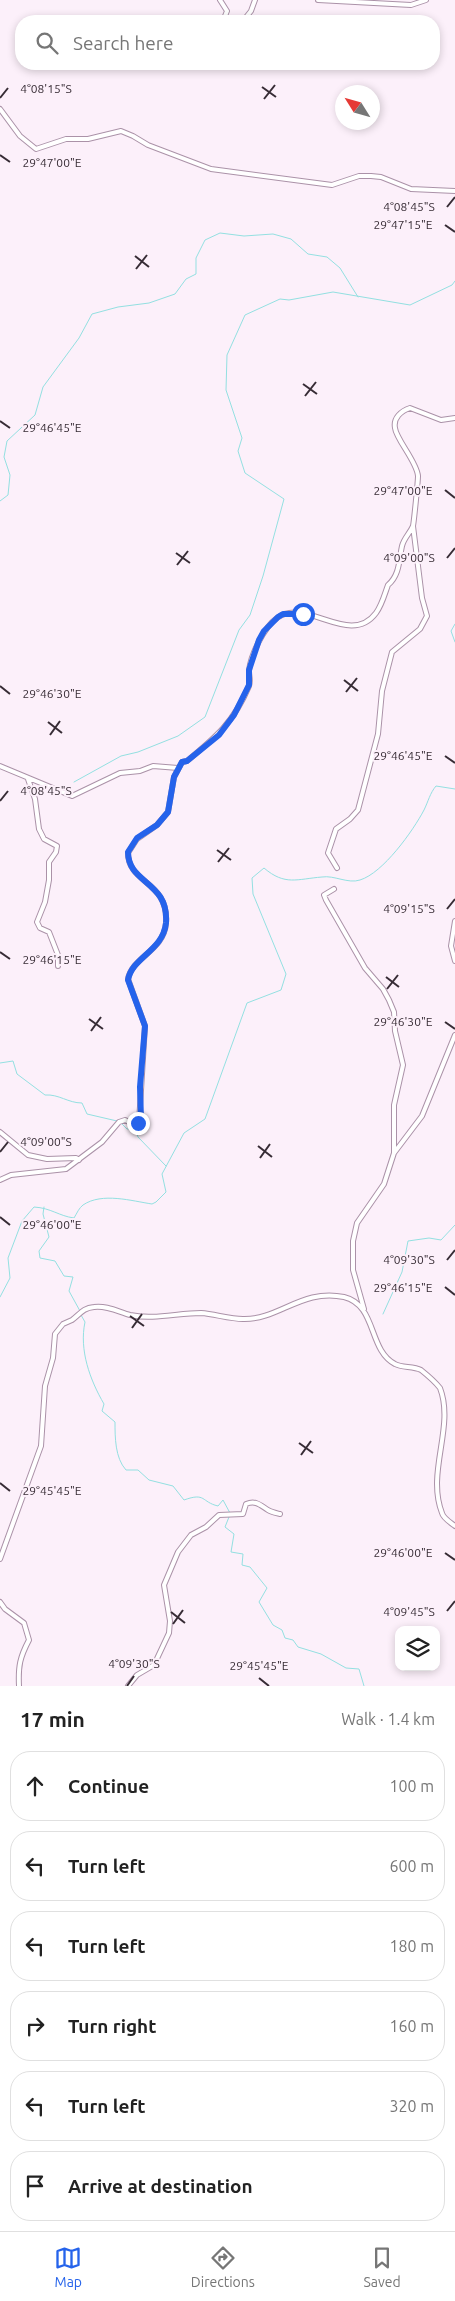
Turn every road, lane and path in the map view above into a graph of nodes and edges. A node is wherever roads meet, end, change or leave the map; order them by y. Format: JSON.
{"nodes":[{"id":1,"x":220,"y":0,"type":"edge"},
{"id":2,"x":255,"y":0,"type":"edge"},
{"id":3,"x":318,"y":0,"type":"edge"},
{"id":4,"x":426,"y":0,"type":"edge"},
{"id":5,"x":225,"y":15,"type":"edge"},
{"id":6,"x":248,"y":15,"type":"edge"},
{"id":7,"x":0,"y":109,"type":"edge"},
{"id":8,"x":455,"y":191,"type":"edge"},
{"id":9,"x":455,"y":418,"type":"edge"},
{"id":10,"x":412,"y":526,"type":"junction"},
{"id":11,"x":0,"y":766,"type":"edge"},
{"id":12,"x":178,"y":768,"type":"junction"},
{"id":13,"x":28,"y":778,"type":"junction"},
{"id":14,"x":337,"y":868,"type":"dead end"},
{"id":15,"x":334,"y":889,"type":"dead end"},
{"id":16,"x":455,"y":921,"type":"edge"},
{"id":17,"x":455,"y":962,"type":"edge"},
{"id":18,"x":58,"y":966,"type":"dead end"},
{"id":19,"x":455,"y":1035,"type":"edge"},
{"id":20,"x":0,"y":1132,"type":"edge"},
{"id":21,"x":394,"y":1153,"type":"junction"},
{"id":22,"x":79,"y":1160,"type":"junction"},
{"id":23,"x":0,"y":1180,"type":"edge"},
{"id":24,"x":364,"y":1311,"type":"junction"},
{"id":25,"x":450,"y":1411,"type":"dead end"},
{"id":26,"x":450,"y":1426,"type":"dead end"},
{"id":27,"x":280,"y":1514,"type":"dead end"},
{"id":28,"x":455,"y":1526,"type":"edge"},
{"id":29,"x":0,"y":1559,"type":"edge"},
{"id":30,"x":0,"y":1602,"type":"edge"},
{"id":31,"x":19,"y":1686,"type":"edge"},
{"id":32,"x":128,"y":1686,"type":"edge"}],
"edges":[{"from":1,"to":5,"type":"street"},
{"from":2,"to":6,"type":"street"},
{"from":3,"to":4,"type":"street"},
{"from":7,"to":8,"type":"street"},
{"from":9,"to":10,"type":"street"},
{"from":10,"to":12,"type":"street"},
{"from":10,"to":14,"type":"street"},
{"from":11,"to":13,"type":"street"},
{"from":12,"to":13,"type":"street"},
{"from":12,"to":22,"type":"street"},
{"from":13,"to":18,"type":"street"},
{"from":15,"to":21,"type":"street"},
{"from":16,"to":17,"type":"street"},
{"from":19,"to":21,"type":"street"},
{"from":20,"to":22,"type":"street"},
{"from":21,"to":24,"type":"street"},
{"from":22,"to":23,"type":"street"},
{"from":24,"to":25,"type":"street"},
{"from":24,"to":29,"type":"street"},
{"from":26,"to":28,"type":"street"},
{"from":27,"to":32,"type":"street"},
{"from":30,"to":31,"type":"street"}]}
